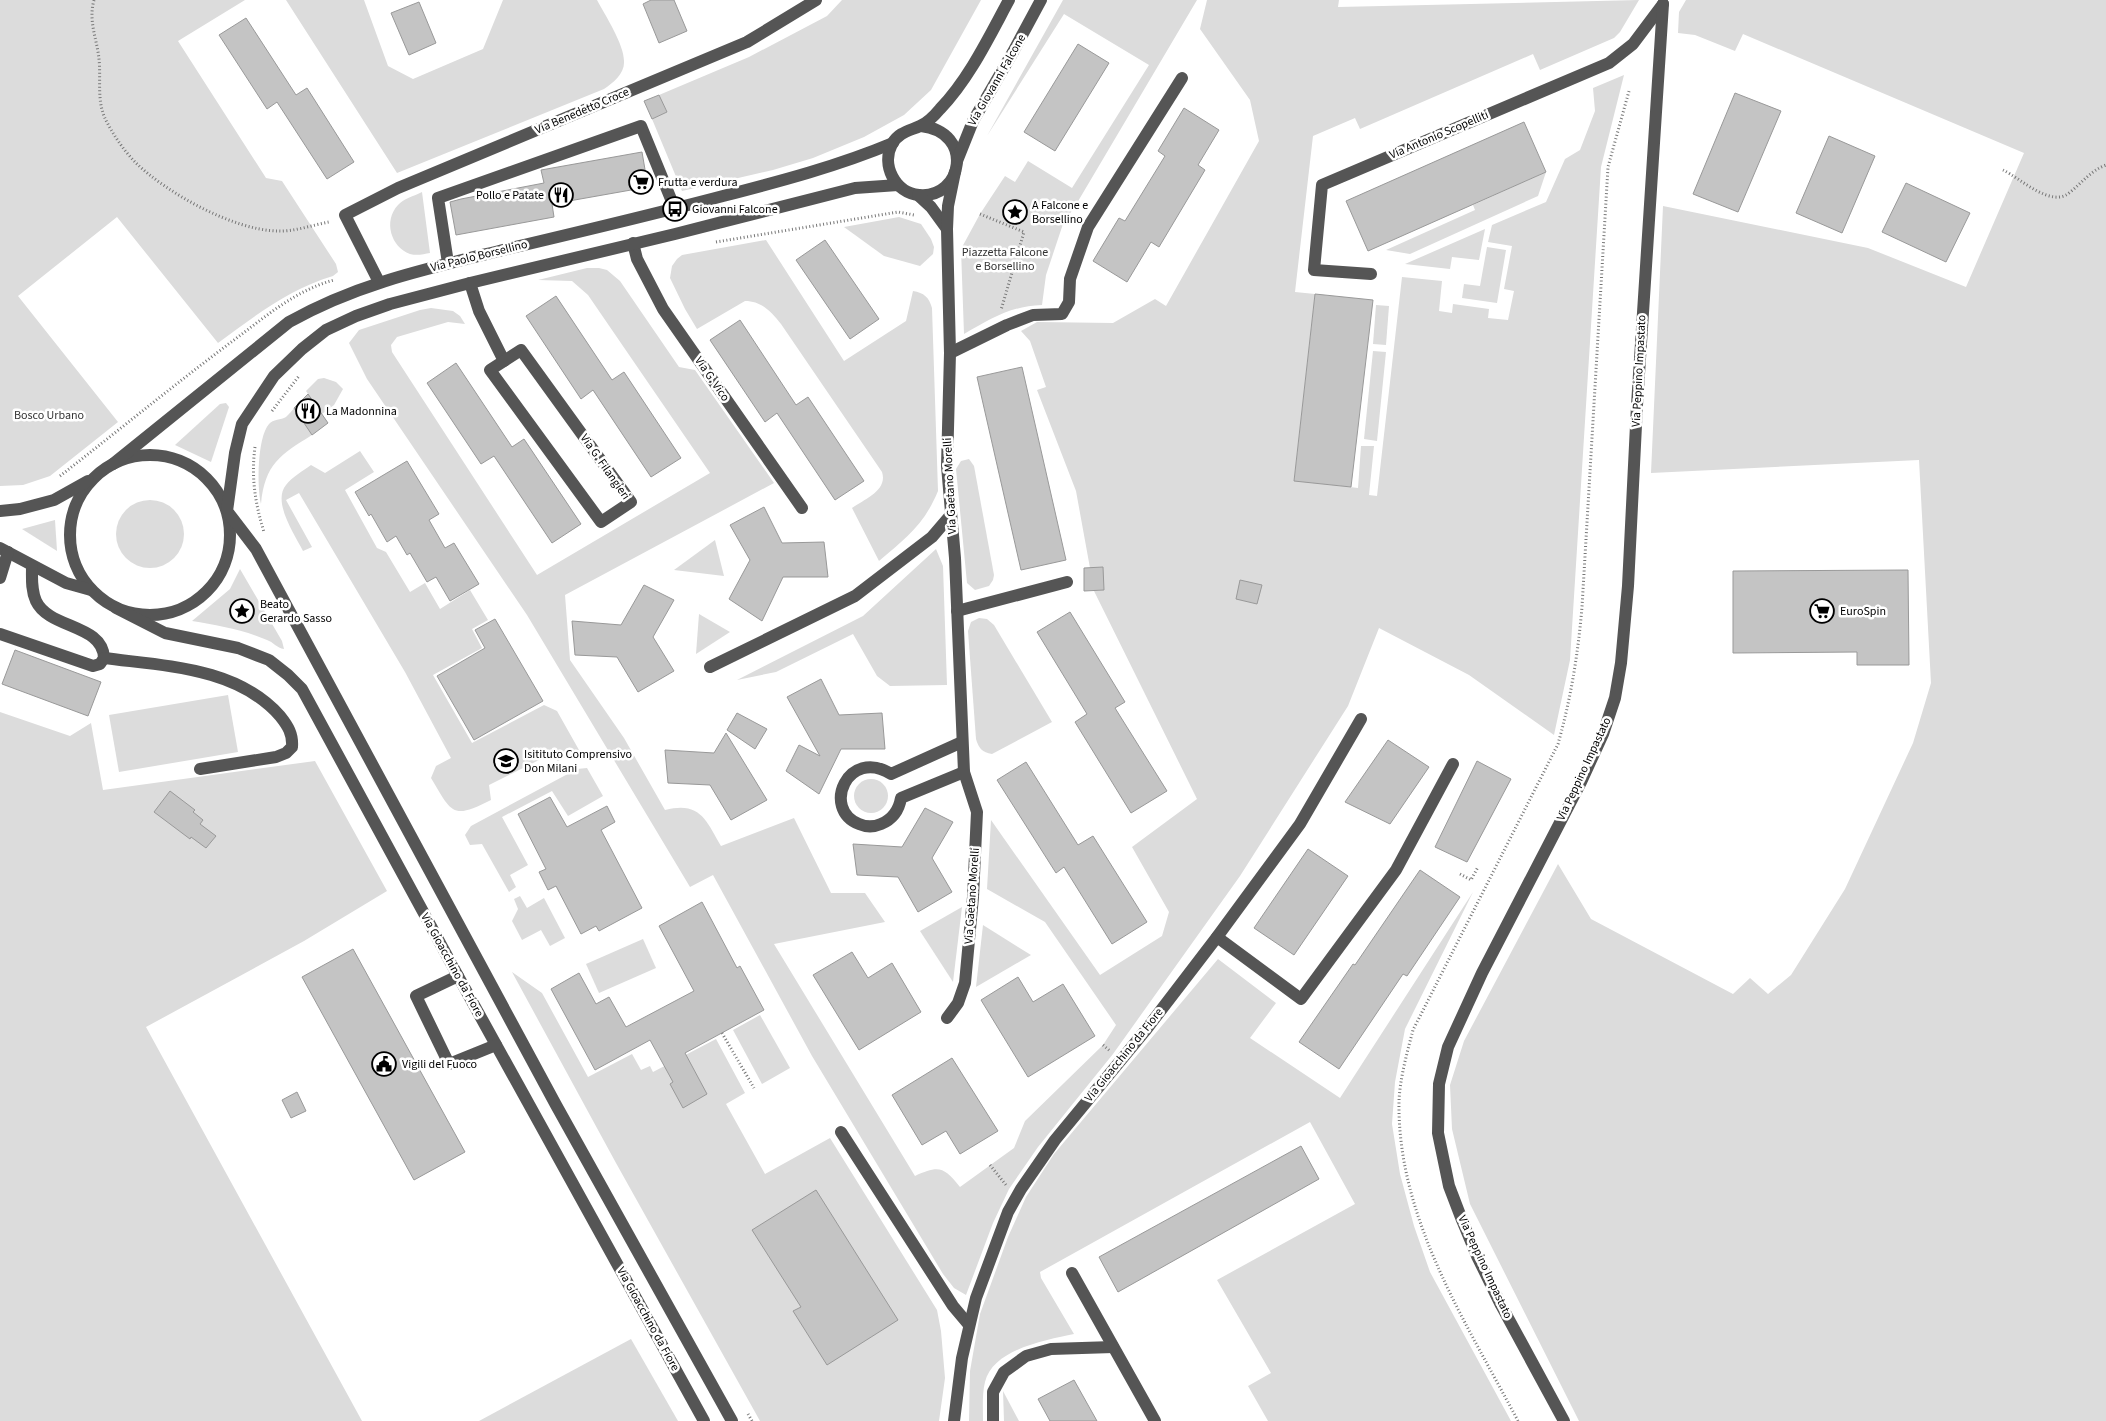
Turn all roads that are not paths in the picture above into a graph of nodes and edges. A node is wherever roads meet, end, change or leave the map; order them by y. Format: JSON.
{"nodes":[{"id":1,"x":816,"y":0,"type":"edge"},
{"id":2,"x":1009,"y":0,"type":"edge"},
{"id":3,"x":1041,"y":0,"type":"edge"},
{"id":4,"x":1664,"y":2,"type":"edge"},
{"id":5,"x":1182,"y":78,"type":"dead end"},
{"id":6,"x":921,"y":126,"type":"junction"},
{"id":7,"x":893,"y":143,"type":"junction"},
{"id":8,"x":956,"y":167,"type":"junction"},
{"id":9,"x":898,"y":185,"type":"junction"},
{"id":10,"x":918,"y":195,"type":"junction"},
{"id":11,"x":675,"y":209,"type":"junction"},
{"id":12,"x":947,"y":229,"type":"junction"},
{"id":13,"x":633,"y":243,"type":"junction"},
{"id":14,"x":448,"y":264,"type":"junction"},
{"id":15,"x":1371,"y":274,"type":"dead end"},
{"id":16,"x":379,"y":282,"type":"junction"},
{"id":17,"x":470,"y":283,"type":"junction"},
{"id":18,"x":950,"y":353,"type":"junction"},
{"id":19,"x":504,"y":361,"type":"junction"},
{"id":20,"x":113,"y":464,"type":"junction"},
{"id":21,"x":94,"y":477,"type":"junction"},
{"id":22,"x":802,"y":508,"type":"dead end"},
{"id":23,"x":0,"y":511,"type":"edge"},
{"id":24,"x":227,"y":511,"type":"junction"},
{"id":25,"x":950,"y":516,"type":"junction"},
{"id":26,"x":4,"y":550,"type":"edge"},
{"id":27,"x":32,"y":566,"type":"junction"},
{"id":28,"x":0,"y":578,"type":"edge"},
{"id":29,"x":1067,"y":582,"type":"dead end"},
{"id":30,"x":91,"y":590,"type":"junction"},
{"id":31,"x":116,"y":608,"type":"junction"},
{"id":32,"x":957,"y":611,"type":"junction"},
{"id":33,"x":0,"y":634,"type":"edge"},
{"id":34,"x":104,"y":658,"type":"junction"},
{"id":35,"x":710,"y":667,"type":"dead end"},
{"id":36,"x":1361,"y":718,"type":"dead end"},
{"id":37,"x":962,"y":742,"type":"junction"},
{"id":38,"x":1453,"y":764,"type":"dead end"},
{"id":39,"x":200,"y":769,"type":"dead end"},
{"id":40,"x":964,"y":772,"type":"junction"},
{"id":41,"x":1217,"y":937,"type":"junction"},
{"id":42,"x":458,"y":976,"type":"junction"},
{"id":43,"x":947,"y":1018,"type":"dead end"},
{"id":44,"x":496,"y":1045,"type":"junction"},
{"id":45,"x":841,"y":1132,"type":"dead end"},
{"id":46,"x":1072,"y":1273,"type":"dead end"},
{"id":47,"x":969,"y":1325,"type":"junction"},
{"id":48,"x":1113,"y":1347,"type":"junction"},
{"id":49,"x":704,"y":1421,"type":"edge"},
{"id":50,"x":732,"y":1421,"type":"edge"},
{"id":51,"x":954,"y":1421,"type":"edge"},
{"id":52,"x":993,"y":1421,"type":"edge"},
{"id":53,"x":1155,"y":1421,"type":"edge"},
{"id":54,"x":1564,"y":1421,"type":"edge"}],
"edges":[{"from":1,"to":16,"type":"street","name":"Via Benedetto Croce"},
{"from":2,"to":6,"type":"street"},
{"from":3,"to":8,"type":"street","name":"Via Giovanni Falcone"},
{"from":4,"to":15,"type":"street","name":"Via Antonio Scopelliti"},
{"from":4,"to":54,"type":"street","name":"Via Peppino Impastato"},
{"from":5,"to":18,"type":"street"},
{"from":6,"to":7,"type":"street"},
{"from":6,"to":8,"type":"street"},
{"from":7,"to":9,"type":"street"},
{"from":7,"to":11,"type":"street","name":"Via Paolo Borsellino"},
{"from":8,"to":10,"type":"street"},
{"from":8,"to":12,"type":"street","name":"Via Gaetano Morelli"},
{"from":9,"to":10,"type":"street"},
{"from":9,"to":13,"type":"street","name":"Via Paolo Borsellino"},
{"from":10,"to":12,"type":"street"},
{"from":11,"to":14,"type":"street","name":"Via Paolo Borsellino"},
{"from":11,"to":14,"type":"street"},
{"from":12,"to":18,"type":"street","name":"Via Gaetano Morelli"},
{"from":13,"to":17,"type":"street","name":"Via Paolo Borsellino"},
{"from":13,"to":22,"type":"street","name":"Via G. Vico"},
{"from":14,"to":16,"type":"street","name":"Via Paolo Borsellino"},
{"from":16,"to":20,"type":"street","name":"Via Paolo Borsellino"},
{"from":17,"to":19,"type":"street"},
{"from":17,"to":24,"type":"street","name":"Via Paolo Borsellino"},
{"from":18,"to":25,"type":"street","name":"Via Gaetano Morelli"},
{"from":19,"to":19,"type":"street","name":"Via G. Filangieri"},
{"from":20,"to":21,"type":"street"},
{"from":20,"to":24,"type":"street"},
{"from":21,"to":23,"type":"street"},
{"from":21,"to":30,"type":"street"},
{"from":24,"to":31,"type":"street"},
{"from":24,"to":50,"type":"street","name":"Via Gioacchino da Fiore"},
{"from":25,"to":32,"type":"street","name":"Via Gaetano Morelli"},
{"from":25,"to":35,"type":"street"},
{"from":26,"to":27,"type":"street"},
{"from":26,"to":28,"type":"street"},
{"from":27,"to":30,"type":"street"},
{"from":27,"to":34,"type":"street"},
{"from":29,"to":32,"type":"street"},
{"from":30,"to":31,"type":"street"},
{"from":31,"to":42,"type":"street","name":"Via Gioacchino da Fiore"},
{"from":32,"to":37,"type":"street","name":"Via Gaetano Morelli"},
{"from":33,"to":34,"type":"street"},
{"from":34,"to":39,"type":"street"},
{"from":36,"to":41,"type":"street","name":"Via Gioacchino da Fiore"},
{"from":37,"to":40,"type":"street","name":"Via Gaetano Morelli"},
{"from":37,"to":40,"type":"street"},
{"from":38,"to":41,"type":"street"},
{"from":40,"to":43,"type":"street","name":"Via Gaetano Morelli"},
{"from":41,"to":47,"type":"street","name":"Via Gioacchino da Fiore"},
{"from":42,"to":44,"type":"street","name":"Via Gioacchino da Fiore"},
{"from":42,"to":44,"type":"street"},
{"from":44,"to":49,"type":"street","name":"Via Gioacchino da Fiore"},
{"from":45,"to":47,"type":"street"},
{"from":46,"to":48,"type":"street"},
{"from":47,"to":51,"type":"street","name":"Via Gioacchino da Fiore"},
{"from":48,"to":52,"type":"street"},
{"from":48,"to":53,"type":"street"}]}
